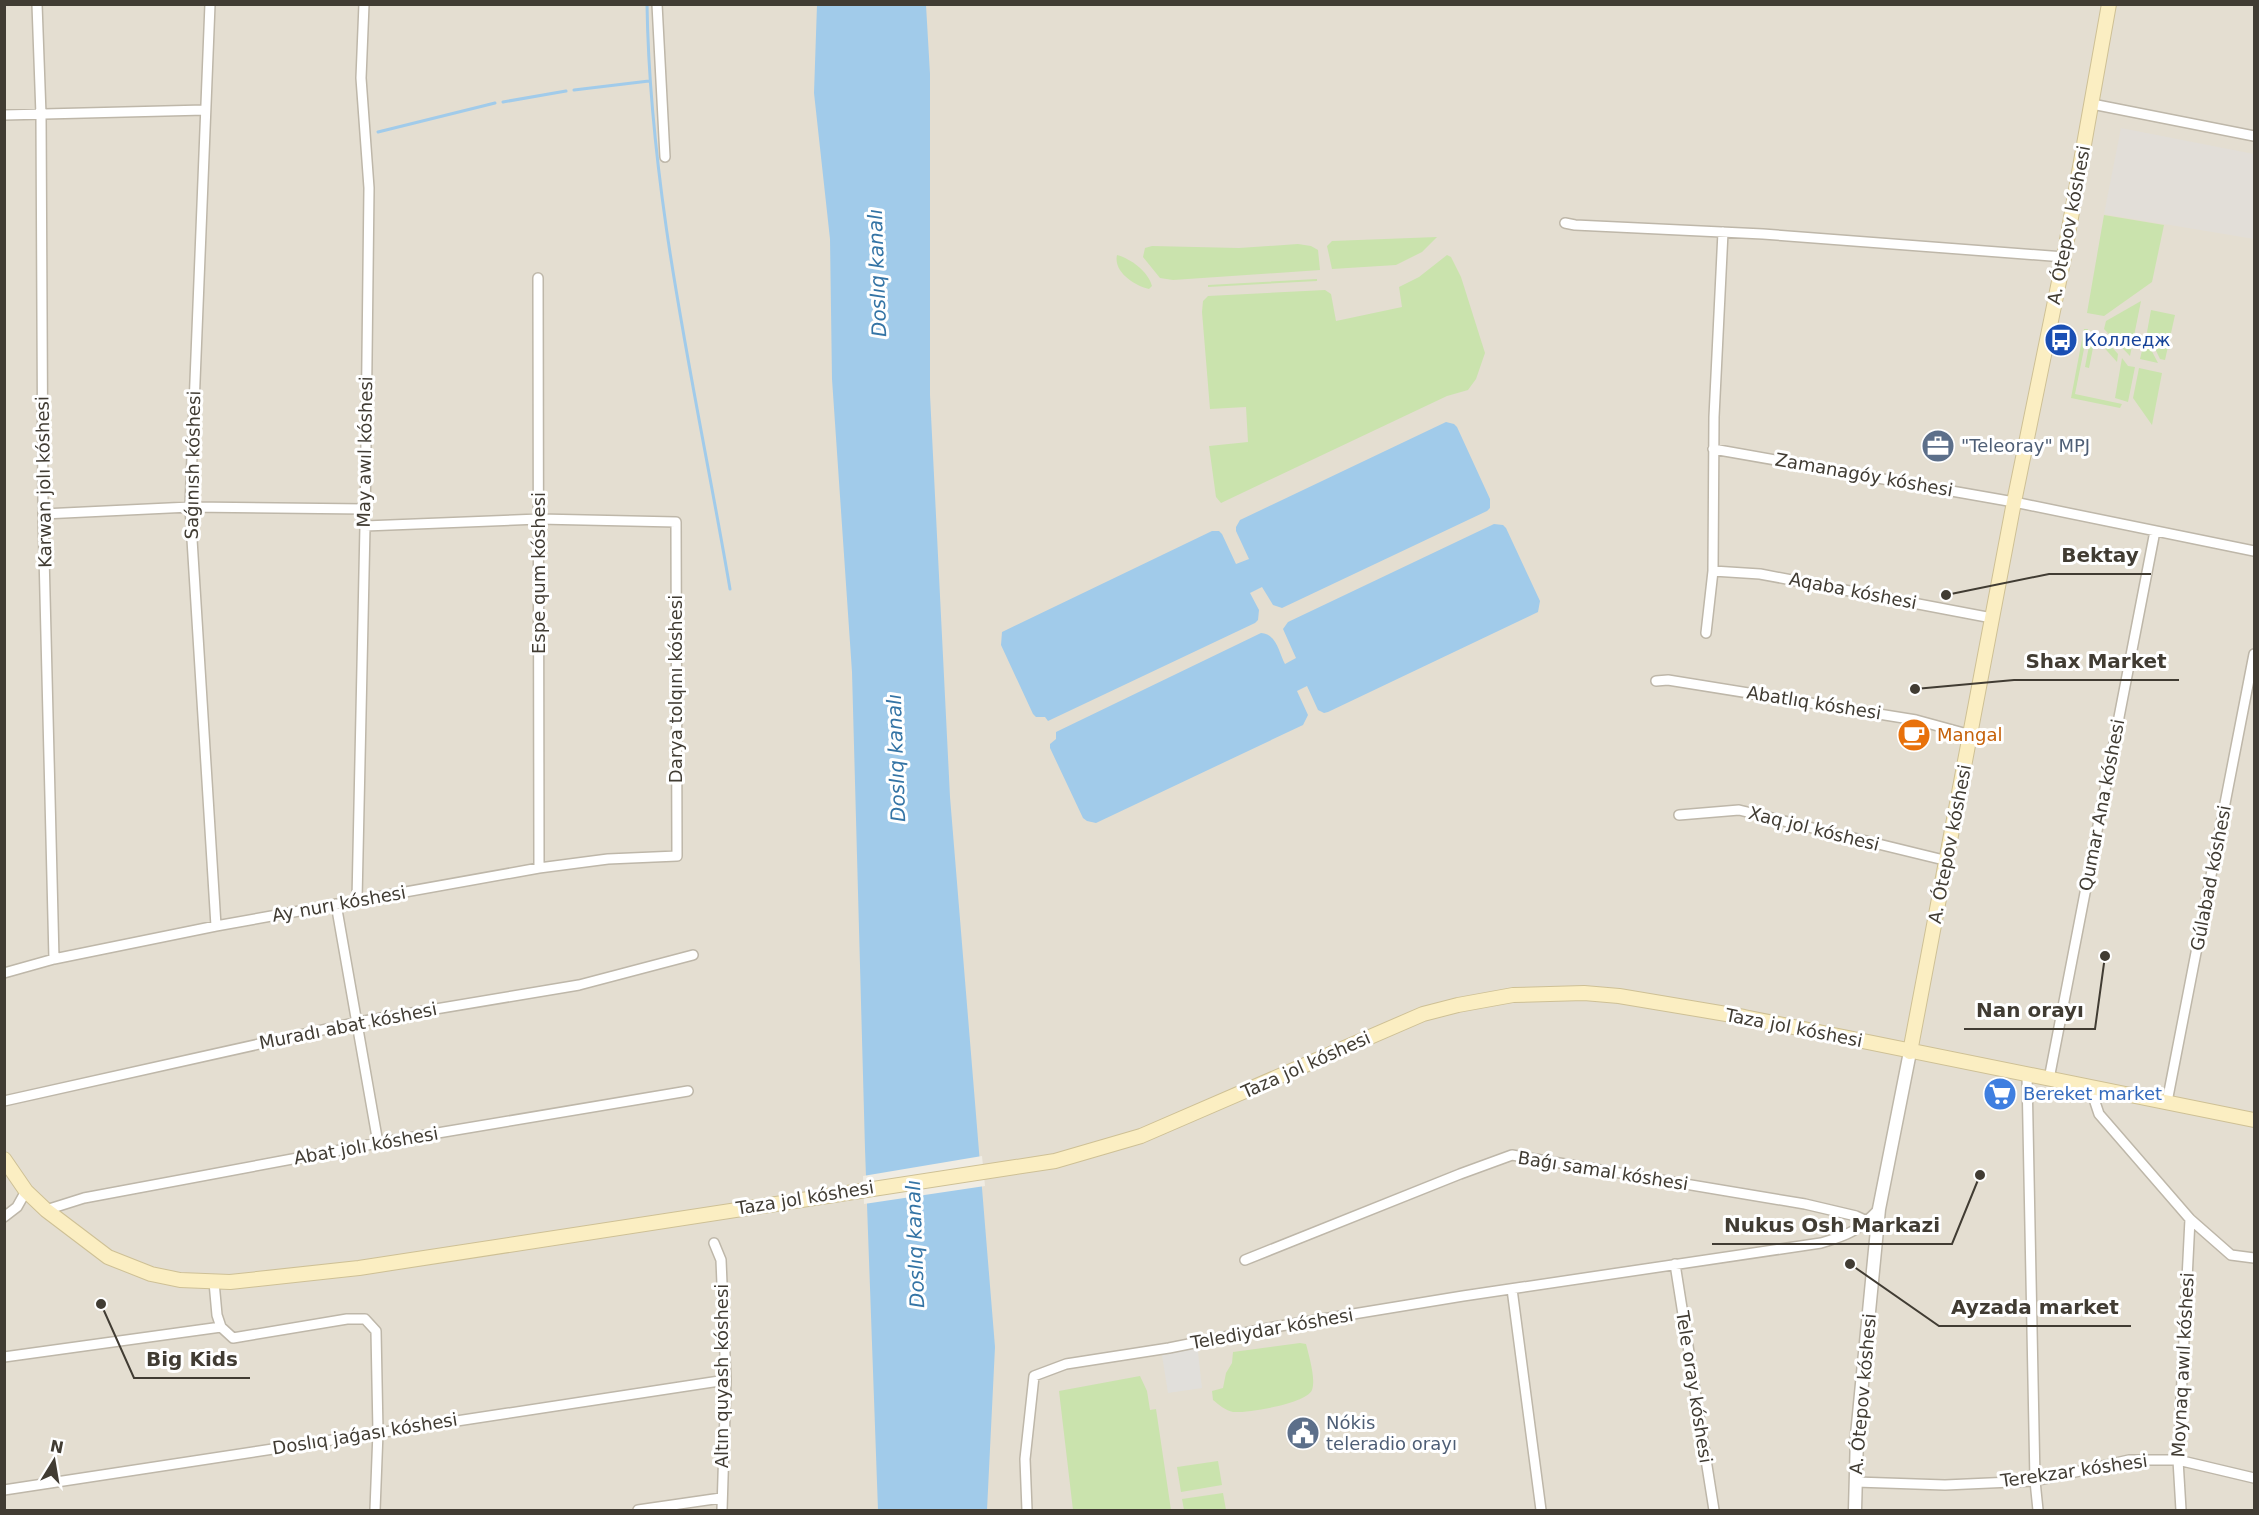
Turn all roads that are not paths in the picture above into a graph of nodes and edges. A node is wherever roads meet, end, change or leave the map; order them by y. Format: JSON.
{"nodes":[{"id":1,"x":37,"y":4,"type":"edge"},
{"id":2,"x":210,"y":4,"type":"edge"},
{"id":3,"x":364,"y":4,"type":"edge"},
{"id":4,"x":657,"y":4,"type":"edge"},
{"id":5,"x":2109,"y":4,"type":"edge"},
{"id":6,"x":2092,"y":104,"type":"junction"},
{"id":7,"x":206,"y":110,"type":"junction"},
{"id":8,"x":4,"y":115,"type":"edge"},
{"id":9,"x":40,"y":115,"type":"junction"},
{"id":10,"x":2254,"y":136,"type":"edge"},
{"id":11,"x":665,"y":157,"type":"dead end"},
{"id":12,"x":1565,"y":223,"type":"dead end"},
{"id":13,"x":1723,"y":232,"type":"junction"},
{"id":14,"x":2064,"y":257,"type":"junction"},
{"id":15,"x":538,"y":278,"type":"dead end"},
{"id":16,"x":1713,"y":449,"type":"junction"},
{"id":17,"x":2014,"y":502,"type":"junction"},
{"id":18,"x":190,"y":507,"type":"junction"},
{"id":19,"x":365,"y":508,"type":"junction"},
{"id":20,"x":43,"y":514,"type":"junction"},
{"id":21,"x":539,"y":519,"type":"junction"},
{"id":22,"x":365,"y":526,"type":"junction"},
{"id":23,"x":2156,"y":531,"type":"junction"},
{"id":24,"x":2254,"y":551,"type":"edge"},
{"id":25,"x":1713,"y":571,"type":"junction"},
{"id":26,"x":1992,"y":618,"type":"junction"},
{"id":27,"x":1706,"y":633,"type":"dead end"},
{"id":28,"x":2254,"y":654,"type":"edge"},
{"id":29,"x":1656,"y":681,"type":"dead end"},
{"id":30,"x":1971,"y":735,"type":"junction"},
{"id":31,"x":1679,"y":814,"type":"dead end"},
{"id":32,"x":677,"y":856,"type":"joint"},
{"id":33,"x":1948,"y":861,"type":"junction"},
{"id":34,"x":539,"y":868,"type":"junction"},
{"id":35,"x":357,"y":900,"type":"junction"},
{"id":36,"x":336,"y":904,"type":"junction"},
{"id":37,"x":216,"y":926,"type":"junction"},
{"id":38,"x":693,"y":955,"type":"dead end"},
{"id":39,"x":54,"y":958,"type":"junction"},
{"id":40,"x":4,"y":973,"type":"edge"},
{"id":41,"x":358,"y":1022,"type":"junction"},
{"id":42,"x":1910,"y":1052,"type":"junction"},
{"id":43,"x":2027,"y":1075,"type":"junction"},
{"id":44,"x":2049,"y":1079,"type":"junction"},
{"id":45,"x":2097,"y":1089,"type":"junction"},
{"id":46,"x":688,"y":1090,"type":"dead end"},
{"id":47,"x":4,"y":1101,"type":"edge"},
{"id":48,"x":2167,"y":1102,"type":"junction"},
{"id":49,"x":2254,"y":1120,"type":"edge"},
{"id":50,"x":378,"y":1143,"type":"junction"},
{"id":51,"x":4,"y":1159,"type":"edge"},
{"id":52,"x":26,"y":1191,"type":"junction"},
{"id":53,"x":1880,"y":1209,"type":"junction"},
{"id":54,"x":46,"y":1210,"type":"junction"},
{"id":55,"x":4,"y":1217,"type":"edge"},
{"id":56,"x":2190,"y":1219,"type":"junction"},
{"id":57,"x":1867,"y":1221,"type":"junction"},
{"id":58,"x":714,"y":1243,"type":"dead end"},
{"id":59,"x":2254,"y":1258,"type":"edge"},
{"id":60,"x":1245,"y":1260,"type":"dead end"},
{"id":61,"x":1675,"y":1264,"type":"junction"},
{"id":62,"x":214,"y":1282,"type":"junction"},
{"id":63,"x":1512,"y":1289,"type":"junction"},
{"id":64,"x":221,"y":1327,"type":"junction"},
{"id":65,"x":4,"y":1357,"type":"edge"},
{"id":66,"x":726,"y":1380,"type":"junction"},
{"id":67,"x":378,"y":1432,"type":"junction"},
{"id":68,"x":2178,"y":1460,"type":"junction"},
{"id":69,"x":2254,"y":1478,"type":"edge"},
{"id":70,"x":2035,"y":1480,"type":"junction"},
{"id":71,"x":1856,"y":1482,"type":"junction"},
{"id":72,"x":4,"y":1490,"type":"edge"},
{"id":73,"x":721,"y":1498,"type":"junction"},
{"id":74,"x":375,"y":1510,"type":"edge"},
{"id":75,"x":638,"y":1510,"type":"edge"},
{"id":76,"x":722,"y":1510,"type":"edge"},
{"id":77,"x":1027,"y":1510,"type":"edge"},
{"id":78,"x":1542,"y":1510,"type":"edge"},
{"id":79,"x":1714,"y":1510,"type":"edge"},
{"id":80,"x":1855,"y":1510,"type":"edge"},
{"id":81,"x":2038,"y":1510,"type":"edge"},
{"id":82,"x":2181,"y":1510,"type":"edge"}],
"edges":[{"from":1,"to":9,"type":"street","name":"Karwan jolı kóshesi"},
{"from":2,"to":7,"type":"street","name":"Saǵınısh kóshesi"},
{"from":3,"to":19,"type":"street","name":"May awıl kóshesi"},
{"from":4,"to":11,"type":"street"},
{"from":5,"to":6,"type":"main road","name":"A. Ótepov kóshesi"},
{"from":6,"to":10,"type":"street"},
{"from":6,"to":14,"type":"main road","name":"A. Ótepov kóshesi"},
{"from":7,"to":9,"type":"street"},
{"from":7,"to":18,"type":"street","name":"Saǵınısh kóshesi"},
{"from":8,"to":9,"type":"street"},
{"from":9,"to":20,"type":"street","name":"Karwan jolı kóshesi"},
{"from":12,"to":13,"type":"street"},
{"from":13,"to":14,"type":"street"},
{"from":13,"to":16,"type":"street"},
{"from":14,"to":17,"type":"main road","name":"A. Ótepov kóshesi"},
{"from":15,"to":21,"type":"street","name":"Espe qum kóshesi"},
{"from":16,"to":17,"type":"street","name":"Zamanagóy kóshesi"},
{"from":16,"to":25,"type":"street"},
{"from":17,"to":23,"type":"street","name":"Zamanagóy kóshesi"},
{"from":17,"to":26,"type":"main road","name":"A. Ótepov kóshesi"},
{"from":18,"to":19,"type":"street"},
{"from":18,"to":20,"type":"street"},
{"from":18,"to":37,"type":"street","name":"Saǵınısh kóshesi"},
{"from":19,"to":22,"type":"street","name":"May awıl kóshesi"},
{"from":20,"to":39,"type":"street","name":"Karwan jolı kóshesi"},
{"from":21,"to":22,"type":"street"},
{"from":21,"to":32,"type":"street","name":"Darya tolqını kóshesi"},
{"from":21,"to":34,"type":"street","name":"Espe qum kóshesi"},
{"from":22,"to":35,"type":"street","name":"May awıl kóshesi"},
{"from":23,"to":24,"type":"street","name":"Zamanagóy kóshesi"},
{"from":23,"to":44,"type":"street","name":"Qumar Ana kóshesi"},
{"from":25,"to":26,"type":"street","name":"Aqaba kóshesi"},
{"from":25,"to":27,"type":"street"},
{"from":26,"to":30,"type":"main road","name":"A. Ótepov kóshesi"},
{"from":28,"to":48,"type":"street","name":"Gúlabad kóshesi"},
{"from":29,"to":30,"type":"street","name":"Abatlıq kóshesi"},
{"from":30,"to":33,"type":"main road","name":"A. Ótepov kóshesi"},
{"from":31,"to":33,"type":"street","name":"Xaq jol kóshesi"},
{"from":32,"to":34,"type":"street","name":"Ay nurı kóshesi"},
{"from":33,"to":42,"type":"main road","name":"A. Ótepov kóshesi"},
{"from":34,"to":35,"type":"street","name":"Ay nurı kóshesi"},
{"from":35,"to":36,"type":"street","name":"Ay nurı kóshesi"},
{"from":36,"to":37,"type":"street","name":"Ay nurı kóshesi"},
{"from":36,"to":41,"type":"street"},
{"from":37,"to":39,"type":"street","name":"Ay nurı kóshesi"},
{"from":38,"to":41,"type":"street","name":"Muradı abat kóshesi"},
{"from":39,"to":40,"type":"street","name":"Ay nurı kóshesi"},
{"from":41,"to":47,"type":"street","name":"Muradı abat kóshesi"},
{"from":41,"to":50,"type":"street"},
{"from":42,"to":43,"type":"main road","name":"Taza jol kóshesi"},
{"from":42,"to":53,"type":"street","name":"A. Ótepov kóshesi"},
{"from":42,"to":62,"type":"main road","name":"Taza jol kóshesi"},
{"from":43,"to":44,"type":"main road","name":"Taza jol kóshesi"},
{"from":43,"to":70,"type":"street"},
{"from":44,"to":45,"type":"main road","name":"Taza jol kóshesi"},
{"from":45,"to":48,"type":"main road","name":"Taza jol kóshesi"},
{"from":45,"to":56,"type":"street"},
{"from":46,"to":50,"type":"street","name":"Abat jolı kóshesi"},
{"from":48,"to":49,"type":"main road","name":"Taza jol kóshesi"},
{"from":50,"to":54,"type":"street","name":"Abat jolı kóshesi"},
{"from":51,"to":52,"type":"main road","name":"Taza jol kóshesi"},
{"from":52,"to":54,"type":"main road","name":"Taza jol kóshesi"},
{"from":52,"to":55,"type":"street"},
{"from":53,"to":57,"type":"street","name":"Telediydar kóshesi"},
{"from":53,"to":71,"type":"street","name":"A. Ótepov kóshesi"},
{"from":54,"to":62,"type":"main road","name":"Taza jol kóshesi"},
{"from":56,"to":59,"type":"street"},
{"from":56,"to":68,"type":"street","name":"Moynaq awıl kóshesi"},
{"from":57,"to":60,"type":"street","name":"Baǵı samal kóshesi"},
{"from":57,"to":61,"type":"street","name":"Telediydar kóshesi"},
{"from":58,"to":66,"type":"street","name":"Altın quyash kóshesi"},
{"from":61,"to":63,"type":"street","name":"Telediydar kóshesi"},
{"from":61,"to":79,"type":"street","name":"Tele oray kóshesi"},
{"from":62,"to":64,"type":"street"},
{"from":63,"to":77,"type":"street","name":"Telediydar kóshesi"},
{"from":63,"to":78,"type":"street"},
{"from":64,"to":65,"type":"street"},
{"from":64,"to":67,"type":"street"},
{"from":66,"to":67,"type":"street","name":"Doslıq jaǵası kóshesi"},
{"from":66,"to":73,"type":"street","name":"Altın quyash kóshesi"},
{"from":67,"to":72,"type":"street","name":"Doslıq jaǵası kóshesi"},
{"from":67,"to":74,"type":"street"},
{"from":68,"to":69,"type":"street","name":"Terekzar kóshesi"},
{"from":68,"to":70,"type":"street","name":"Terekzar kóshesi"},
{"from":68,"to":82,"type":"street","name":"Moynaq awıl kóshesi"},
{"from":70,"to":71,"type":"street","name":"Terekzar kóshesi"},
{"from":70,"to":81,"type":"street"},
{"from":71,"to":80,"type":"street","name":"A. Ótepov kóshesi"},
{"from":73,"to":75,"type":"street"},
{"from":73,"to":76,"type":"street","name":"Altın quyash kóshesi"}]}
